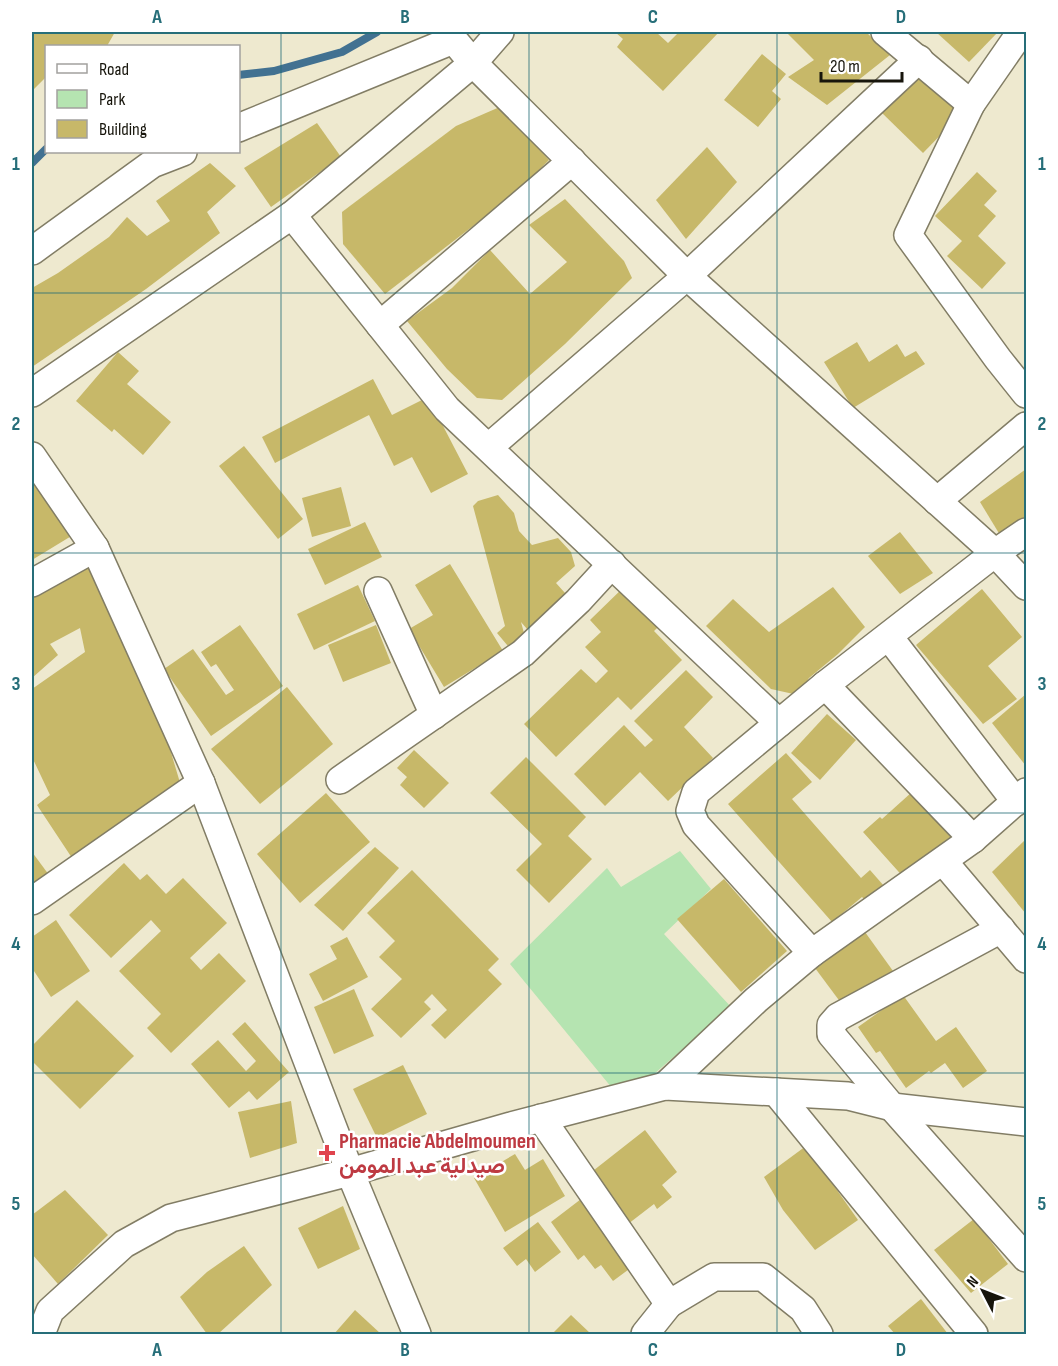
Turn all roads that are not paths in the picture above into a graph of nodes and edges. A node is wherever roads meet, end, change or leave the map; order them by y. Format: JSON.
{"nodes":[{"id":1,"x":500,"y":32,"type":"edge"},
{"id":2,"x":885,"y":32,"type":"edge"},
{"id":3,"x":1021,"y":32,"type":"edge"},
{"id":4,"x":450,"y":36,"type":"edge"},
{"id":5,"x":919,"y":59,"type":"junction"},
{"id":6,"x":473,"y":63,"type":"junction"},
{"id":7,"x":971,"y":104,"type":"junction"},
{"id":8,"x":240,"y":127,"type":"edge"},
{"id":9,"x":180,"y":153,"type":"edge"},
{"id":10,"x":572,"y":161,"type":"junction"},
{"id":11,"x":292,"y":215,"type":"junction"},
{"id":12,"x":32,"y":251,"type":"edge"},
{"id":13,"x":687,"y":276,"type":"junction"},
{"id":14,"x":380,"y":325,"type":"junction"},
{"id":15,"x":32,"y":393,"type":"edge"},
{"id":16,"x":1026,"y":394,"type":"edge"},
{"id":17,"x":1026,"y":426,"type":"edge"},
{"id":18,"x":489,"y":447,"type":"junction"},
{"id":19,"x":32,"y":456,"type":"edge"},
{"id":20,"x":937,"y":501,"type":"junction"},
{"id":21,"x":1026,"y":532,"type":"edge"},
{"id":22,"x":95,"y":548,"type":"junction"},
{"id":23,"x":995,"y":553,"type":"junction"},
{"id":24,"x":612,"y":564,"type":"junction"},
{"id":25,"x":32,"y":583,"type":"edge"},
{"id":26,"x":1026,"y":586,"type":"edge"},
{"id":27,"x":378,"y":591,"type":"dead end"},
{"id":28,"x":889,"y":637,"type":"junction"},
{"id":29,"x":825,"y":685,"type":"junction"},
{"id":30,"x":434,"y":715,"type":"junction"},
{"id":31,"x":778,"y":723,"type":"junction"},
{"id":32,"x":340,"y":780,"type":"dead end"},
{"id":33,"x":201,"y":783,"type":"junction"},
{"id":34,"x":1021,"y":797,"type":"edge"},
{"id":35,"x":973,"y":839,"type":"junction"},
{"id":36,"x":943,"y":861,"type":"junction"},
{"id":37,"x":32,"y":901,"type":"edge"},
{"id":38,"x":1001,"y":929,"type":"junction"},
{"id":39,"x":812,"y":953,"type":"junction"},
{"id":40,"x":1026,"y":959,"type":"edge"},
{"id":41,"x":665,"y":1086,"type":"junction"},
{"id":42,"x":776,"y":1092,"type":"junction"},
{"id":43,"x":892,"y":1107,"type":"junction"},
{"id":44,"x":541,"y":1118,"type":"junction"},
{"id":45,"x":1026,"y":1122,"type":"edge"},
{"id":46,"x":350,"y":1172,"type":"junction"},
{"id":47,"x":1026,"y":1258,"type":"edge"},
{"id":48,"x":669,"y":1304,"type":"junction"},
{"id":49,"x":41,"y":1314,"type":"edge"},
{"id":50,"x":417,"y":1335,"type":"edge"},
{"id":51,"x":645,"y":1335,"type":"edge"},
{"id":52,"x":819,"y":1335,"type":"edge"},
{"id":53,"x":974,"y":1335,"type":"edge"}],
"edges":[{"from":1,"to":6,"type":"street"},
{"from":2,"to":5,"type":"street"},
{"from":3,"to":7,"type":"street"},
{"from":4,"to":6,"type":"street"},
{"from":4,"to":8,"type":"street"},
{"from":5,"to":7,"type":"street"},
{"from":5,"to":13,"type":"street"},
{"from":6,"to":10,"type":"street"},
{"from":6,"to":11,"type":"street"},
{"from":7,"to":16,"type":"street"},
{"from":9,"to":12,"type":"street"},
{"from":10,"to":13,"type":"street"},
{"from":10,"to":14,"type":"street"},
{"from":11,"to":14,"type":"street"},
{"from":11,"to":15,"type":"street"},
{"from":13,"to":18,"type":"street"},
{"from":13,"to":20,"type":"street"},
{"from":14,"to":18,"type":"street"},
{"from":17,"to":20,"type":"street"},
{"from":18,"to":24,"type":"street"},
{"from":19,"to":22,"type":"street"},
{"from":20,"to":23,"type":"street"},
{"from":21,"to":23,"type":"street"},
{"from":22,"to":25,"type":"street"},
{"from":22,"to":33,"type":"street"},
{"from":23,"to":26,"type":"street"},
{"from":23,"to":28,"type":"street"},
{"from":24,"to":30,"type":"street"},
{"from":24,"to":31,"type":"street"},
{"from":27,"to":30,"type":"street"},
{"from":28,"to":29,"type":"street"},
{"from":28,"to":34,"type":"street"},
{"from":29,"to":31,"type":"street"},
{"from":29,"to":35,"type":"street"},
{"from":30,"to":32,"type":"street"},
{"from":31,"to":39,"type":"street"},
{"from":33,"to":37,"type":"street"},
{"from":33,"to":46,"type":"street"},
{"from":34,"to":35,"type":"street"},
{"from":35,"to":36,"type":"street"},
{"from":36,"to":38,"type":"street"},
{"from":36,"to":39,"type":"street"},
{"from":38,"to":40,"type":"street"},
{"from":38,"to":43,"type":"street"},
{"from":39,"to":41,"type":"street"},
{"from":41,"to":42,"type":"street"},
{"from":41,"to":44,"type":"street"},
{"from":42,"to":43,"type":"street"},
{"from":42,"to":53,"type":"street"},
{"from":43,"to":45,"type":"street"},
{"from":43,"to":47,"type":"street"},
{"from":44,"to":46,"type":"street"},
{"from":44,"to":48,"type":"street"},
{"from":46,"to":49,"type":"street"},
{"from":46,"to":50,"type":"street"},
{"from":48,"to":51,"type":"street"},
{"from":48,"to":52,"type":"street"}]}
